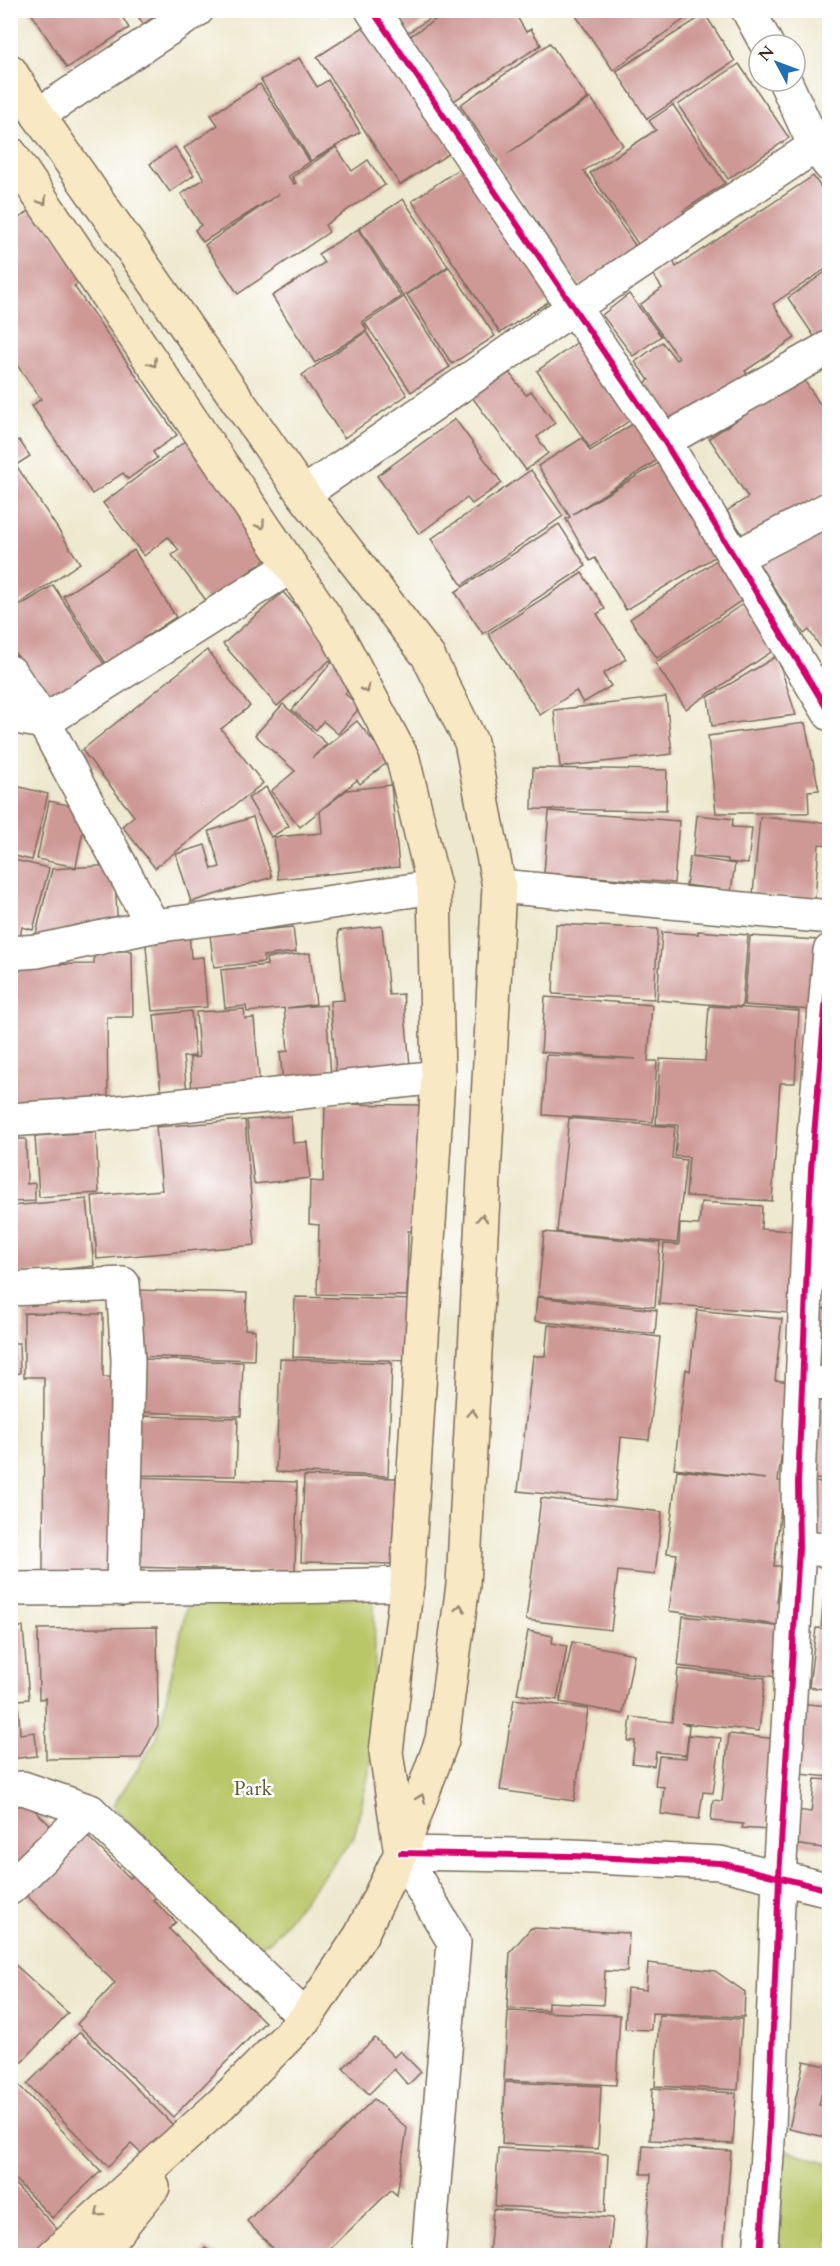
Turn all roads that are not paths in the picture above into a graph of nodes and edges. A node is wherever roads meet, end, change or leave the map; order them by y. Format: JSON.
{"nodes":[{"id":1,"x":197,"y":10,"type":"edge"},
{"id":2,"x":372,"y":10,"type":"edge"},
{"id":3,"x":748,"y":10,"type":"edge"},
{"id":4,"x":760,"y":33,"type":"edge"},
{"id":5,"x":10,"y":71,"type":"edge"},
{"id":6,"x":791,"y":93,"type":"edge"},
{"id":7,"x":38,"y":115,"type":"junction"},
{"id":8,"x":10,"y":153,"type":"edge"},
{"id":9,"x":822,"y":155,"type":"edge"},
{"id":10,"x":573,"y":308,"type":"junction"},
{"id":11,"x":830,"y":347,"type":"edge"},
{"id":12,"x":664,"y":441,"type":"junction"},
{"id":13,"x":303,"y":494,"type":"junction"},
{"id":14,"x":830,"y":508,"type":"edge"},
{"id":15,"x":734,"y":558,"type":"junction"},
{"id":16,"x":290,"y":567,"type":"junction"},
{"id":17,"x":10,"y":672,"type":"edge"},
{"id":18,"x":830,"y":714,"type":"edge"},
{"id":19,"x":10,"y":716,"type":"edge"},
{"id":20,"x":44,"y":722,"type":"junction"},
{"id":21,"x":500,"y":886,"type":"junction"},
{"id":22,"x":434,"y":887,"type":"junction"},
{"id":23,"x":830,"y":917,"type":"edge"},
{"id":24,"x":153,"y":926,"type":"junction"},
{"id":25,"x":830,"y":951,"type":"edge"},
{"id":26,"x":10,"y":953,"type":"edge"},
{"id":27,"x":438,"y":1077,"type":"junction"},
{"id":28,"x":10,"y":1120,"type":"edge"},
{"id":29,"x":820,"y":1171,"type":"edge"},
{"id":30,"x":10,"y":1289,"type":"edge"},
{"id":31,"x":816,"y":1383,"type":"edge"},
{"id":32,"x":814,"y":1549,"type":"edge"},
{"id":33,"x":407,"y":1584,"type":"junction"},
{"id":34,"x":10,"y":1589,"type":"edge"},
{"id":35,"x":123,"y":1589,"type":"junction"},
{"id":36,"x":10,"y":1789,"type":"edge"},
{"id":37,"x":90,"y":1811,"type":"junction"},
{"id":38,"x":401,"y":1853,"type":"junction"},
{"id":39,"x":778,"y":1877,"type":"junction"},
{"id":40,"x":10,"y":1888,"type":"edge"},
{"id":41,"x":830,"y":1890,"type":"edge"},
{"id":42,"x":306,"y":2018,"type":"junction"},
{"id":43,"x":221,"y":2104,"type":"junction"},
{"id":44,"x":53,"y":2256,"type":"edge"},
{"id":45,"x":97,"y":2256,"type":"edge"},
{"id":46,"x":428,"y":2256,"type":"edge"},
{"id":47,"x":760,"y":2256,"type":"edge"}],
"edges":[{"from":1,"to":7,"type":"street"},
{"from":2,"to":10,"type":"street"},
{"from":3,"to":4,"type":"street"},
{"from":5,"to":7,"type":"main road"},
{"from":6,"to":9,"type":"street"},
{"from":7,"to":13,"type":"main road"},
{"from":8,"to":16,"type":"main road","one_way":true},
{"from":9,"to":10,"type":"street"},
{"from":10,"to":12,"type":"street"},
{"from":10,"to":13,"type":"street"},
{"from":11,"to":12,"type":"street"},
{"from":12,"to":15,"type":"street"},
{"from":13,"to":21,"type":"main road"},
{"from":14,"to":15,"type":"street"},
{"from":15,"to":18,"type":"street"},
{"from":16,"to":20,"type":"street"},
{"from":16,"to":22,"type":"main road","one_way":true},
{"from":17,"to":20,"type":"street"},
{"from":19,"to":20,"type":"street"},
{"from":20,"to":24,"type":"street"},
{"from":21,"to":23,"type":"street"},
{"from":38,"to":21,"type":"main road","one_way":true},
{"from":22,"to":24,"type":"street"},
{"from":22,"to":27,"type":"main road"},
{"from":24,"to":26,"type":"street"},
{"from":25,"to":29,"type":"street"},
{"from":27,"to":28,"type":"street"},
{"from":27,"to":33,"type":"main road"},
{"from":29,"to":31,"type":"street"},
{"from":30,"to":35,"type":"street"},
{"from":31,"to":32,"type":"street"},
{"from":32,"to":39,"type":"street"},
{"from":33,"to":35,"type":"street"},
{"from":33,"to":38,"type":"main road"},
{"from":34,"to":35,"type":"street"},
{"from":36,"to":37,"type":"street"},
{"from":37,"to":40,"type":"street"},
{"from":37,"to":42,"type":"street"},
{"from":38,"to":39,"type":"street"},
{"from":38,"to":42,"type":"main road"},
{"from":38,"to":46,"type":"street"},
{"from":39,"to":41,"type":"street"},
{"from":39,"to":47,"type":"street"},
{"from":42,"to":43,"type":"main road"},
{"from":43,"to":44,"type":"main road","one_way":true},
{"from":43,"to":45,"type":"main road"}]}
